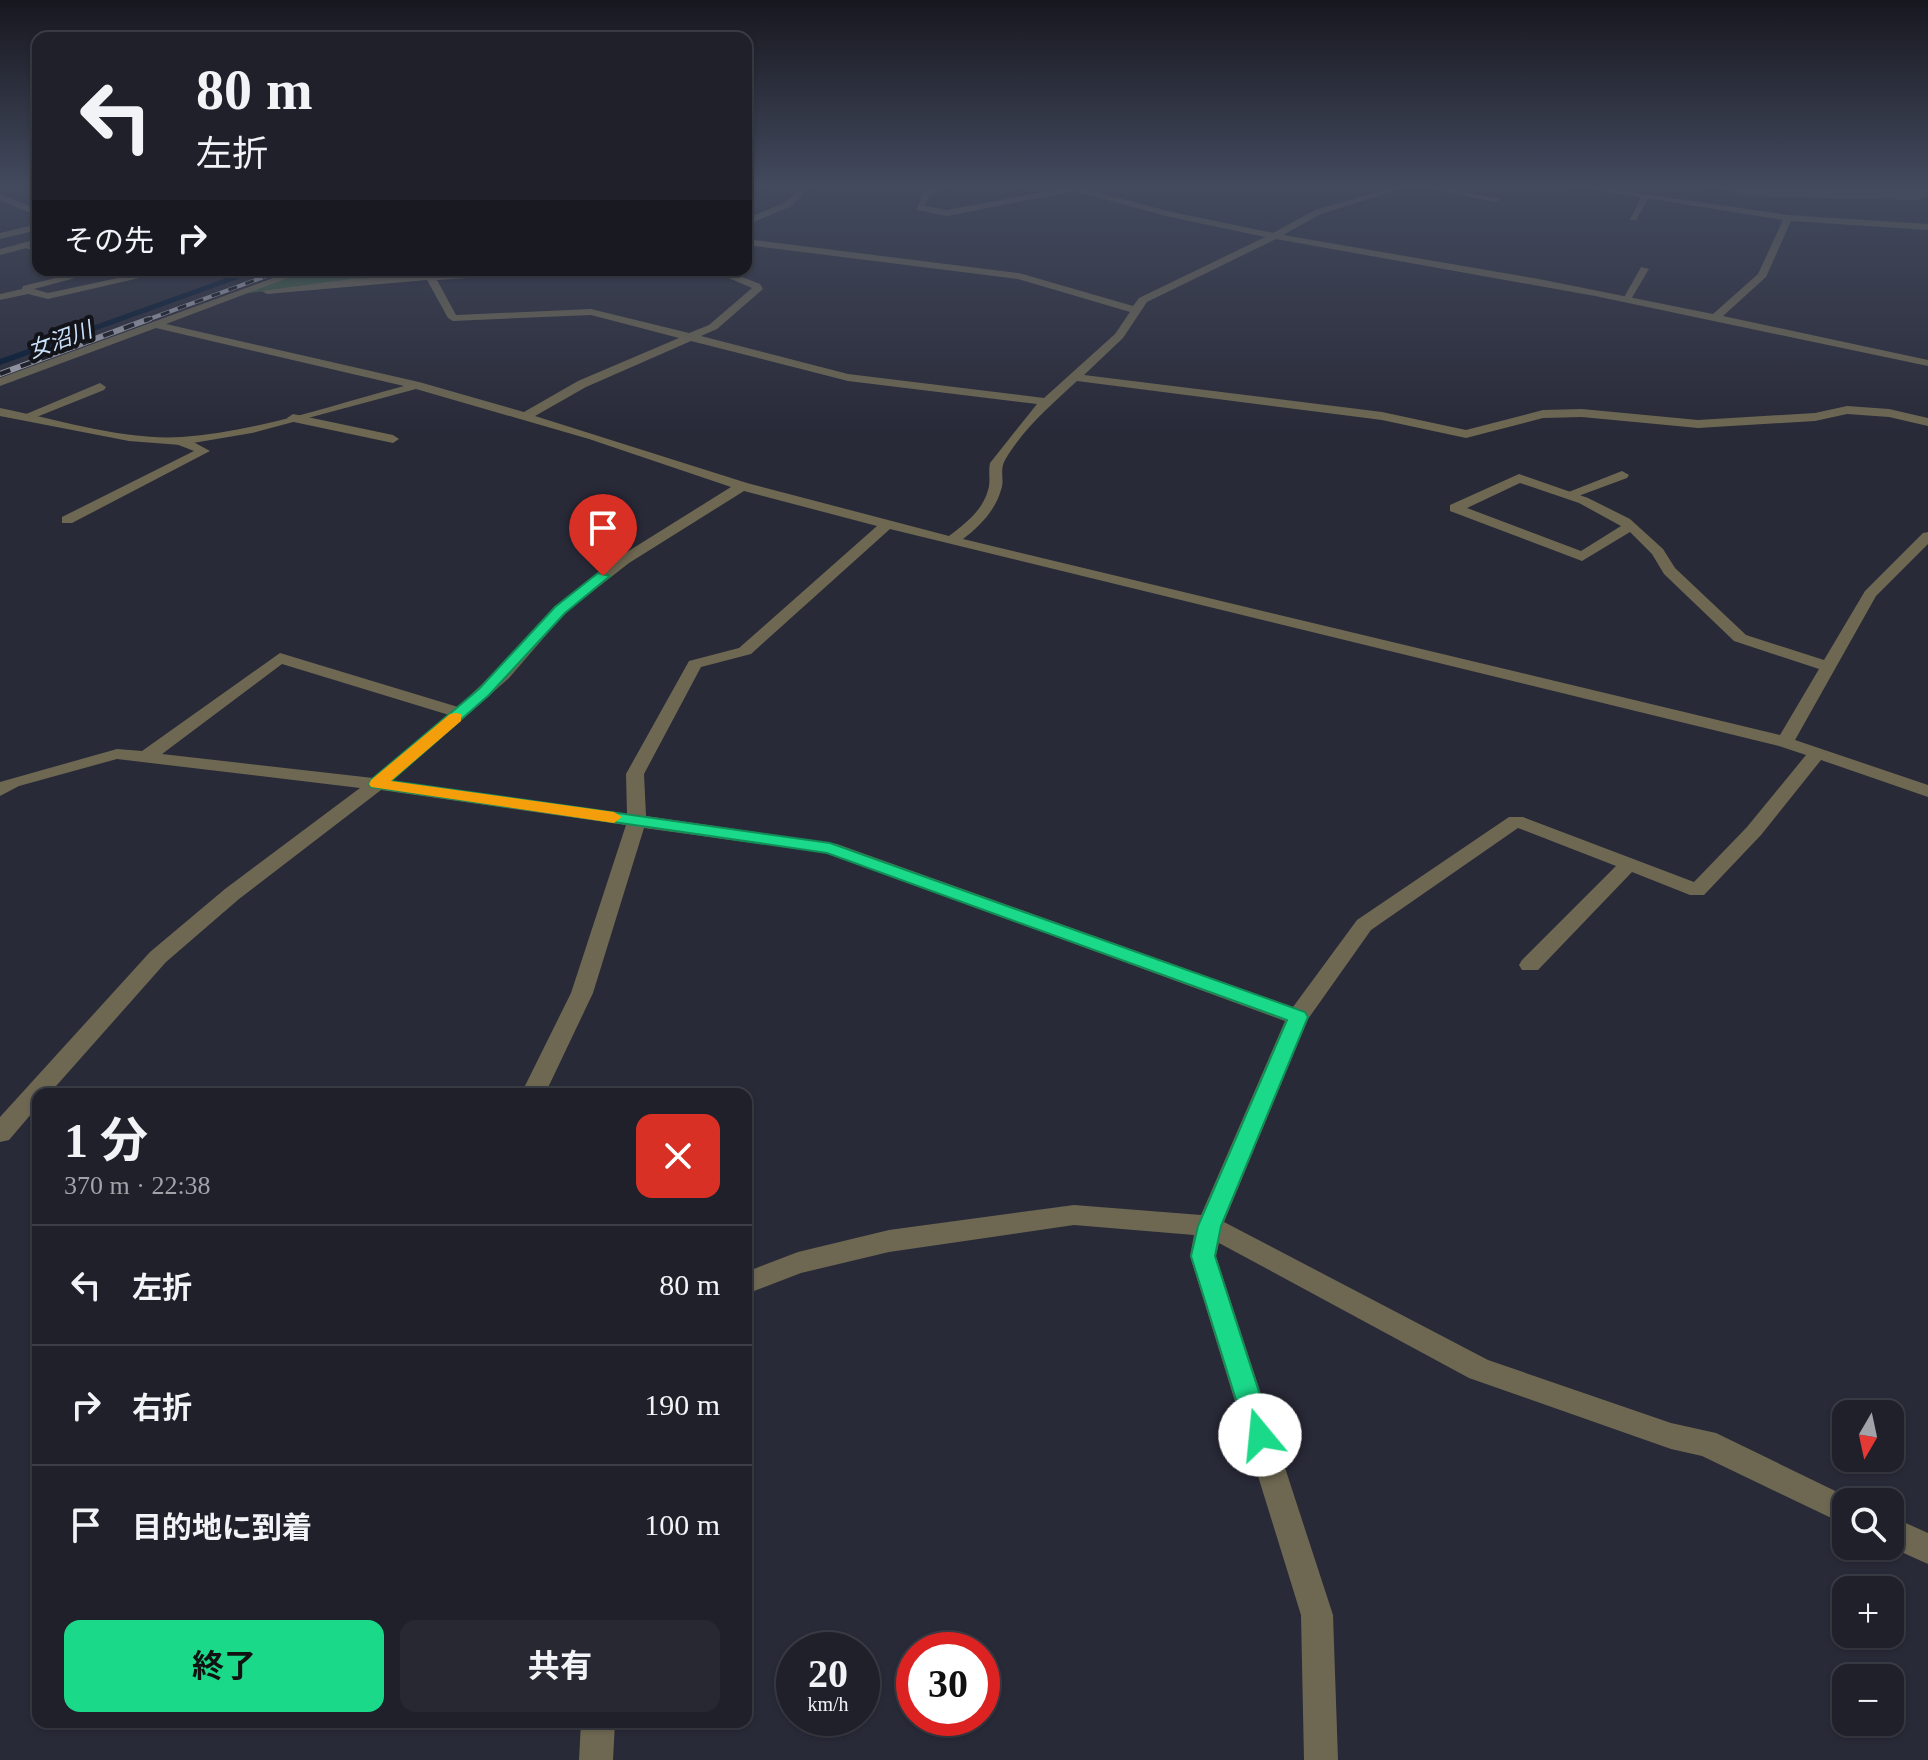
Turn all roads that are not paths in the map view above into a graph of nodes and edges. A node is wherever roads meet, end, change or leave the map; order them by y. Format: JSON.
{"nodes":[{"id":1,"x":948,"y":267,"type":"edge"},
{"id":2,"x":1209,"y":267,"type":"edge"},
{"id":3,"x":1452,"y":267,"type":"edge"},
{"id":4,"x":1766,"y":267,"type":"edge"},
{"id":5,"x":1644,"y":269,"type":"dead end"},
{"id":6,"x":76,"y":276,"type":"edge"},
{"id":7,"x":141,"y":276,"type":"edge"},
{"id":8,"x":288,"y":276,"type":"edge"},
{"id":9,"x":460,"y":276,"type":"edge"},
{"id":10,"x":730,"y":276,"type":"edge"},
{"id":11,"x":431,"y":278,"type":"junction"},
{"id":12,"x":28,"y":291,"type":"junction"},
{"id":13,"x":239,"y":294,"type":"junction"},
{"id":14,"x":0,"y":297,"type":"edge"},
{"id":15,"x":1626,"y":299,"type":"junction"},
{"id":16,"x":1134,"y":310,"type":"junction"},
{"id":17,"x":1716,"y":317,"type":"junction"},
{"id":18,"x":156,"y":325,"type":"junction"},
{"id":19,"x":687,"y":339,"type":"junction"},
{"id":20,"x":1928,"y":363,"type":"edge"},
{"id":21,"x":1075,"y":377,"type":"junction"},
{"id":22,"x":0,"y":382,"type":"edge"},
{"id":23,"x":419,"y":386,"type":"junction"},
{"id":24,"x":100,"y":387,"type":"dead end"},
{"id":25,"x":1047,"y":402,"type":"junction"},
{"id":26,"x":0,"y":412,"type":"edge"},
{"id":27,"x":25,"y":417,"type":"junction"},
{"id":28,"x":524,"y":417,"type":"junction"},
{"id":29,"x":293,"y":418,"type":"junction"},
{"id":30,"x":1928,"y":422,"type":"edge"},
{"id":31,"x":393,"y":439,"type":"dead end"},
{"id":32,"x":181,"y":441,"type":"junction"},
{"id":33,"x":1622,"y":475,"type":"dead end"},
{"id":34,"x":742,"y":486,"type":"junction"},
{"id":35,"x":1568,"y":495,"type":"junction"},
{"id":36,"x":67,"y":520,"type":"dead end"},
{"id":37,"x":887,"y":524,"type":"junction"},
{"id":38,"x":1630,"y":526,"type":"junction"},
{"id":39,"x":1928,"y":536,"type":"edge"},
{"id":40,"x":952,"y":541,"type":"junction"},
{"id":41,"x":1921,"y":551,"type":"edge"},
{"id":42,"x":1827,"y":666,"type":"junction"},
{"id":43,"x":460,"y":713,"type":"junction"},
{"id":44,"x":1785,"y":742,"type":"junction"},
{"id":45,"x":1817,"y":753,"type":"junction"},
{"id":46,"x":146,"y":757,"type":"junction"},
{"id":47,"x":4,"y":784,"type":"edge"},
{"id":48,"x":377,"y":784,"type":"junction"},
{"id":49,"x":1928,"y":791,"type":"edge"},
{"id":50,"x":637,"y":821,"type":"junction"},
{"id":51,"x":1629,"y":864,"type":"junction"},
{"id":52,"x":1530,"y":965,"type":"dead end"},
{"id":53,"x":1298,"y":1017,"type":"junction"},
{"id":54,"x":40,"y":1088,"type":"edge"},
{"id":55,"x":536,"y":1088,"type":"edge"},
{"id":56,"x":32,"y":1097,"type":"edge"},
{"id":57,"x":0,"y":1133,"type":"edge"},
{"id":58,"x":1209,"y":1226,"type":"junction"},
{"id":59,"x":752,"y":1281,"type":"edge"},
{"id":60,"x":1832,"y":1503,"type":"edge"},
{"id":61,"x":1904,"y":1538,"type":"edge"},
{"id":62,"x":1928,"y":1549,"type":"edge"},
{"id":63,"x":598,"y":1728,"type":"edge"},
{"id":64,"x":596,"y":1760,"type":"edge"},
{"id":65,"x":1321,"y":1760,"type":"edge"}],
"edges":[{"from":1,"to":16,"type":"street"},
{"from":2,"to":16,"type":"street"},
{"from":3,"to":15,"type":"street"},
{"from":4,"to":17,"type":"street"},
{"from":5,"to":15,"type":"street"},
{"from":6,"to":12,"type":"street"},
{"from":7,"to":12,"type":"street"},
{"from":8,"to":13,"type":"street"},
{"from":9,"to":11,"type":"street"},
{"from":10,"to":19,"type":"street"},
{"from":11,"to":13,"type":"street"},
{"from":11,"to":19,"type":"street"},
{"from":12,"to":14,"type":"street"},
{"from":13,"to":18,"type":"street"},
{"from":15,"to":17,"type":"street"},
{"from":16,"to":21,"type":"street"},
{"from":17,"to":20,"type":"street"},
{"from":18,"to":22,"type":"street"},
{"from":18,"to":23,"type":"street"},
{"from":19,"to":25,"type":"street"},
{"from":19,"to":28,"type":"street"},
{"from":21,"to":25,"type":"street"},
{"from":21,"to":30,"type":"street"},
{"from":23,"to":28,"type":"street"},
{"from":23,"to":29,"type":"street"},
{"from":24,"to":27,"type":"street"},
{"from":25,"to":40,"type":"street"},
{"from":26,"to":27,"type":"street"},
{"from":27,"to":32,"type":"street"},
{"from":28,"to":34,"type":"street"},
{"from":29,"to":31,"type":"street"},
{"from":29,"to":32,"type":"street"},
{"from":32,"to":36,"type":"street"},
{"from":33,"to":35,"type":"street"},
{"from":34,"to":37,"type":"street"},
{"from":34,"to":43,"type":"street"},
{"from":35,"to":38,"type":"street"},
{"from":35,"to":38,"type":"street"},
{"from":37,"to":40,"type":"street"},
{"from":37,"to":50,"type":"street"},
{"from":38,"to":42,"type":"street"},
{"from":39,"to":41,"type":"street"},
{"from":40,"to":44,"type":"street"},
{"from":41,"to":42,"type":"street"},
{"from":42,"to":44,"type":"street"},
{"from":43,"to":46,"type":"street"},
{"from":43,"to":48,"type":"street"},
{"from":44,"to":45,"type":"street"},
{"from":45,"to":49,"type":"street"},
{"from":45,"to":51,"type":"street"},
{"from":46,"to":47,"type":"street"},
{"from":46,"to":48,"type":"street"},
{"from":48,"to":50,"type":"street"},
{"from":48,"to":54,"type":"street"},
{"from":50,"to":53,"type":"street"},
{"from":50,"to":55,"type":"street"},
{"from":51,"to":52,"type":"street"},
{"from":51,"to":53,"type":"street"},
{"from":53,"to":58,"type":"street"},
{"from":56,"to":57,"type":"street"},
{"from":58,"to":59,"type":"street"},
{"from":58,"to":60,"type":"street"},
{"from":58,"to":65,"type":"street"},
{"from":61,"to":62,"type":"street"},
{"from":63,"to":64,"type":"street"}]}
